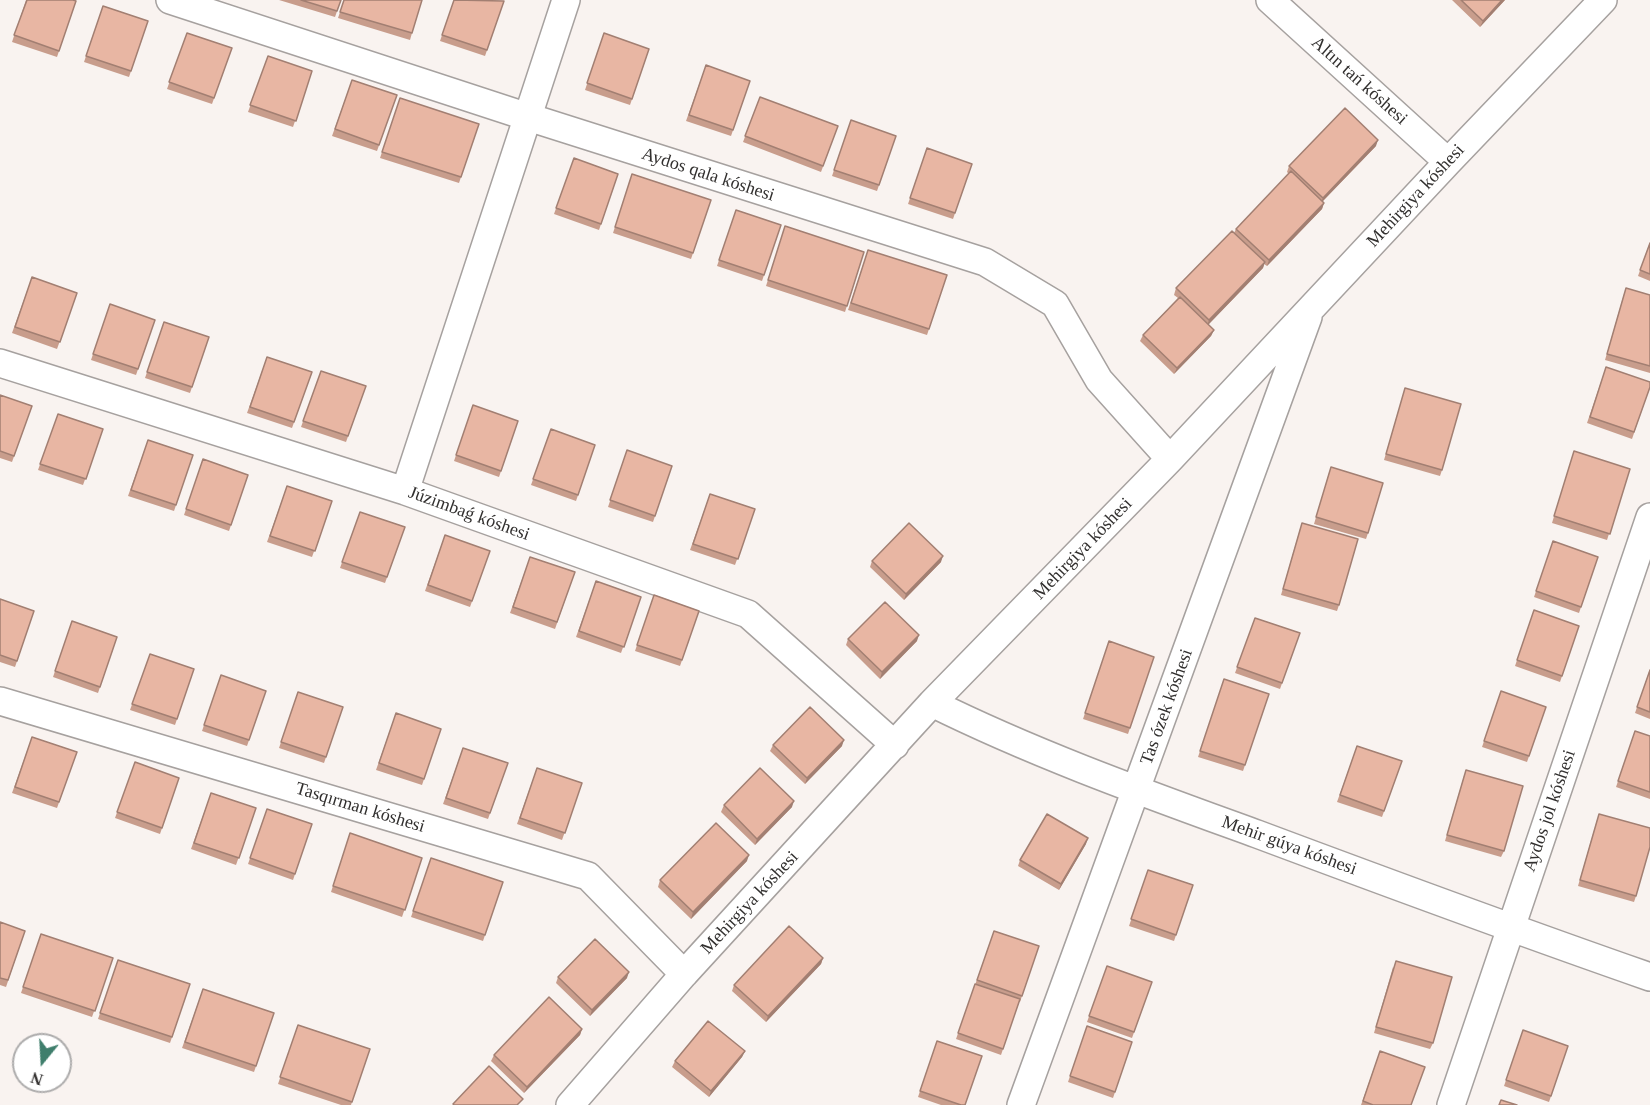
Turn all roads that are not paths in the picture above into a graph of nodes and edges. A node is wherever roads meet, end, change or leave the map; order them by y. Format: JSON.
{"nodes":[{"id":1,"x":170,"y":0,"type":"edge"},
{"id":2,"x":566,"y":0,"type":"edge"},
{"id":3,"x":1270,"y":0,"type":"edge"},
{"id":4,"x":1603,"y":0,"type":"edge"},
{"id":5,"x":528,"y":117,"type":"junction"},
{"id":6,"x":1448,"y":162,"type":"junction"},
{"id":7,"x":1311,"y":308,"type":"junction"},
{"id":8,"x":0,"y":363,"type":"edge"},
{"id":9,"x":1170,"y":459,"type":"junction"},
{"id":10,"x":405,"y":491,"type":"junction"},
{"id":11,"x":1650,"y":517,"type":"edge"},
{"id":12,"x":0,"y":701,"type":"edge"},
{"id":13,"x":932,"y":703,"type":"junction"},
{"id":14,"x":896,"y":744,"type":"junction"},
{"id":15,"x":1137,"y":790,"type":"junction"},
{"id":16,"x":1511,"y":928,"type":"junction"},
{"id":17,"x":684,"y":974,"type":"junction"},
{"id":18,"x":1650,"y":977,"type":"edge"},
{"id":19,"x":570,"y":1105,"type":"edge"},
{"id":20,"x":1021,"y":1105,"type":"edge"},
{"id":21,"x":1451,"y":1105,"type":"edge"}],
"edges":[{"from":1,"to":5,"type":"street","name":"Aydos qala kóshesi"},
{"from":2,"to":5,"type":"street"},
{"from":3,"to":6,"type":"street","name":"Altın tań kóshesi"},
{"from":4,"to":6,"type":"street","name":"Mehirgiya kóshesi"},
{"from":5,"to":9,"type":"street","name":"Aydos qala kóshesi"},
{"from":5,"to":10,"type":"street"},
{"from":6,"to":7,"type":"street","name":"Mehirgiya kóshesi"},
{"from":7,"to":9,"type":"street","name":"Mehirgiya kóshesi"},
{"from":7,"to":15,"type":"street","name":"Tas ózek kóshesi"},
{"from":8,"to":10,"type":"street","name":"Júzimbaǵ kóshesi"},
{"from":9,"to":13,"type":"street","name":"Mehirgiya kóshesi"},
{"from":10,"to":14,"type":"street","name":"Júzimbaǵ kóshesi"},
{"from":11,"to":16,"type":"street","name":"Aydos jol kóshesi"},
{"from":12,"to":17,"type":"street","name":"Tasqırman kóshesi"},
{"from":13,"to":14,"type":"street","name":"Mehirgiya kóshesi"},
{"from":13,"to":15,"type":"street","name":"Mehir gúyа kóshesi"},
{"from":14,"to":17,"type":"street","name":"Mehirgiya kóshesi"},
{"from":15,"to":16,"type":"street","name":"Mehir gúyа kóshesi"},
{"from":15,"to":20,"type":"street","name":"Tas ózek kóshesi"},
{"from":16,"to":18,"type":"street","name":"Mehir gúyа kóshesi"},
{"from":16,"to":21,"type":"street","name":"Aydos jol kóshesi"},
{"from":17,"to":19,"type":"street","name":"Mehirgiya kóshesi"}]}
